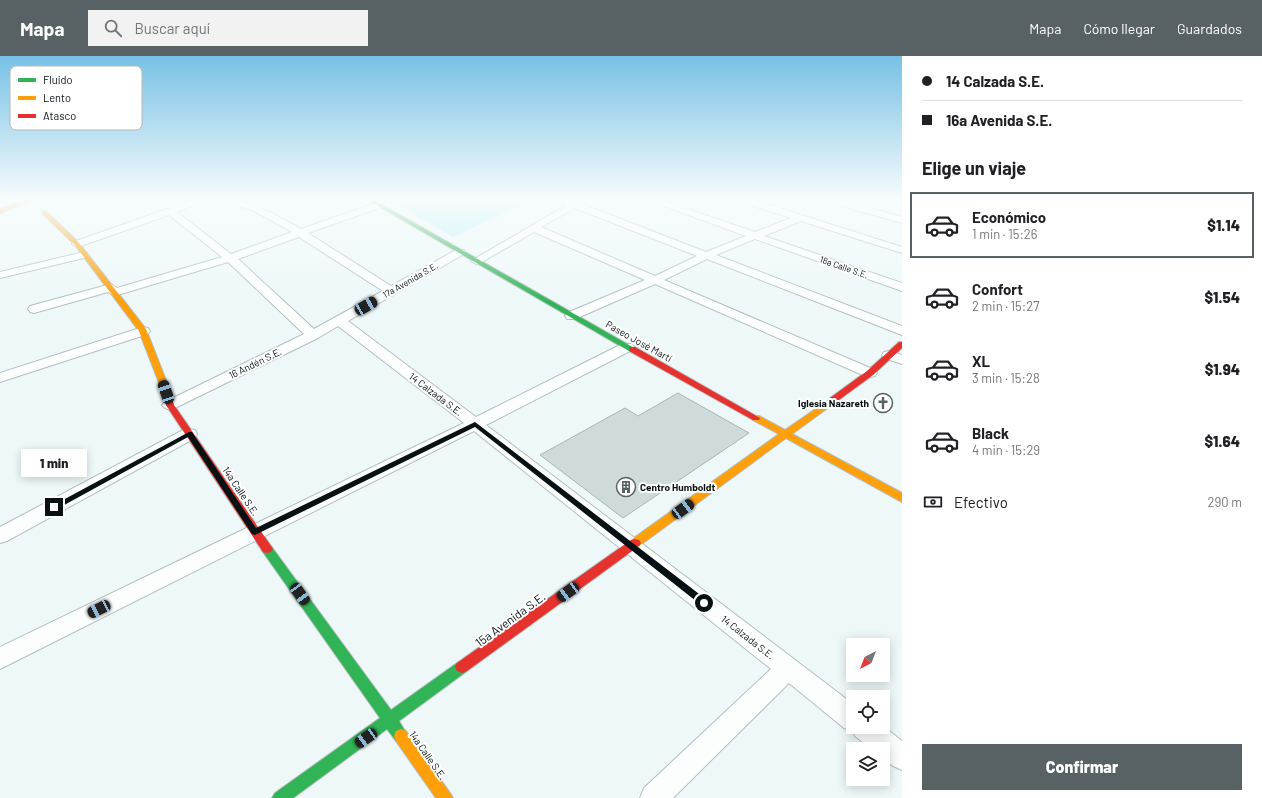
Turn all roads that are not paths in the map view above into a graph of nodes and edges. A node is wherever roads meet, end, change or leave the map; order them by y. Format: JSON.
{"nodes":[{"id":1,"x":66,"y":234,"type":"edge"},
{"id":2,"x":107,"y":234,"type":"edge"},
{"id":3,"x":198,"y":234,"type":"edge"},
{"id":4,"x":299,"y":234,"type":"edge"},
{"id":5,"x":302,"y":234,"type":"edge"},
{"id":6,"x":428,"y":234,"type":"edge"},
{"id":7,"x":524,"y":234,"type":"edge"},
{"id":8,"x":547,"y":234,"type":"edge"},
{"id":9,"x":654,"y":234,"type":"edge"},
{"id":10,"x":749,"y":234,"type":"edge"},
{"id":11,"x":762,"y":234,"type":"edge"},
{"id":12,"x":850,"y":234,"type":"edge"},
{"id":13,"x":756,"y":236,"type":"junction"},
{"id":14,"x":77,"y":244,"type":"junction"},
{"id":15,"x":902,"y":250,"type":"edge"},
{"id":16,"x":460,"y":252,"type":"junction"},
{"id":17,"x":84,"y":255,"type":"junction"},
{"id":18,"x":707,"y":256,"type":"junction"},
{"id":19,"x":229,"y":258,"type":"junction"},
{"id":20,"x":476,"y":261,"type":"junction"},
{"id":21,"x":0,"y":276,"type":"edge"},
{"id":22,"x":655,"y":280,"type":"junction"},
{"id":23,"x":902,"y":287,"type":"edge"},
{"id":24,"x":113,"y":290,"type":"junction"},
{"id":25,"x":391,"y":291,"type":"junction"},
{"id":26,"x":34,"y":309,"type":"dead end"},
{"id":27,"x":571,"y":316,"type":"junction"},
{"id":28,"x":340,"y":321,"type":"junction"},
{"id":29,"x":143,"y":331,"type":"junction"},
{"id":30,"x":902,"y":331,"type":"edge"},
{"id":31,"x":312,"y":335,"type":"junction"},
{"id":32,"x":902,"y":344,"type":"edge"},
{"id":33,"x":627,"y":347,"type":"junction"},
{"id":34,"x":889,"y":355,"type":"junction"},
{"id":35,"x":902,"y":360,"type":"edge"},
{"id":36,"x":870,"y":372,"type":"junction"},
{"id":37,"x":0,"y":378,"type":"edge"},
{"id":38,"x":170,"y":405,"type":"junction"},
{"id":39,"x":475,"y":424,"type":"junction"},
{"id":40,"x":189,"y":434,"type":"junction"},
{"id":41,"x":787,"y":434,"type":"junction"},
{"id":42,"x":902,"y":498,"type":"edge"},
{"id":43,"x":255,"y":532,"type":"junction"},
{"id":44,"x":0,"y":536,"type":"edge"},
{"id":45,"x":632,"y":546,"type":"junction"},
{"id":46,"x":0,"y":658,"type":"edge"},
{"id":47,"x":788,"y":668,"type":"junction"},
{"id":48,"x":846,"y":714,"type":"edge"},
{"id":49,"x":390,"y":720,"type":"junction"},
{"id":50,"x":873,"y":734,"type":"edge"},
{"id":51,"x":902,"y":757,"type":"edge"},
{"id":52,"x":280,"y":798,"type":"edge"},
{"id":53,"x":445,"y":798,"type":"edge"},
{"id":54,"x":654,"y":798,"type":"edge"}],
"edges":[{"from":1,"to":14,"type":"street","name":"14a Calle S.E."},
{"from":2,"to":14,"type":"street"},
{"from":3,"to":19,"type":"street"},
{"from":4,"to":19,"type":"street"},
{"from":5,"to":25,"type":"street"},
{"from":6,"to":16,"type":"street","name":"Paseo José Martí"},
{"from":7,"to":20,"type":"street"},
{"from":8,"to":22,"type":"street"},
{"from":9,"to":18,"type":"street"},
{"from":10,"to":13,"type":"street","name":"18a Calle S.E."},
{"from":11,"to":13,"type":"street"},
{"from":12,"to":15,"type":"street"},
{"from":13,"to":18,"type":"street"},
{"from":13,"to":23,"type":"street","name":"18a Calle S.E."},
{"from":14,"to":17,"type":"street","name":"14a Calle S.E."},
{"from":16,"to":20,"type":"street","name":"Paseo José Martí"},
{"from":16,"to":25,"type":"street","name":"17a Avenida S.E."},
{"from":17,"to":21,"type":"street"},
{"from":17,"to":24,"type":"street","name":"14a Calle S.E."},
{"from":18,"to":22,"type":"street"},
{"from":18,"to":30,"type":"street"},
{"from":19,"to":24,"type":"street"},
{"from":19,"to":31,"type":"street"},
{"from":20,"to":27,"type":"street","name":"Paseo José Martí"},
{"from":22,"to":27,"type":"street"},
{"from":22,"to":36,"type":"street"},
{"from":24,"to":26,"type":"street"},
{"from":24,"to":29,"type":"street","name":"14a Calle S.E."},
{"from":25,"to":28,"type":"street","name":"17a Avenida S.E."},
{"from":27,"to":33,"type":"street","name":"Paseo José Martí"},
{"from":28,"to":31,"type":"street","name":"16 Andén S.E."},
{"from":28,"to":39,"type":"street","name":"14 Calzada S.E."},
{"from":29,"to":37,"type":"street"},
{"from":29,"to":38,"type":"street","name":"14a Calle S.E."},
{"from":31,"to":38,"type":"street","name":"16 Andén S.E."},
{"from":32,"to":34,"type":"street","name":"15a Avenida S.E."},
{"from":33,"to":39,"type":"street"},
{"from":33,"to":41,"type":"street","name":"Paseo José Martí"},
{"from":34,"to":35,"type":"street"},
{"from":34,"to":36,"type":"street","name":"15a Avenida S.E."},
{"from":36,"to":41,"type":"street","name":"15a Avenida S.E."},
{"from":38,"to":40,"type":"street","name":"14a Calle S.E."},
{"from":39,"to":43,"type":"street"},
{"from":39,"to":45,"type":"street","name":"14 Calzada S.E."},
{"from":40,"to":43,"type":"street","name":"14a Calle S.E."},
{"from":40,"to":44,"type":"street"},
{"from":41,"to":42,"type":"street","name":"Paseo José Martí"},
{"from":41,"to":45,"type":"street","name":"15a Avenida S.E."},
{"from":43,"to":46,"type":"street"},
{"from":43,"to":49,"type":"street","name":"14a Calle S.E."},
{"from":45,"to":47,"type":"street","name":"14 Calzada S.E."},
{"from":45,"to":49,"type":"street","name":"15a Avenida S.E."},
{"from":47,"to":48,"type":"street","name":"14 Calzada S.E."},
{"from":47,"to":54,"type":"street"},
{"from":49,"to":52,"type":"street","name":"15a Avenida S.E."},
{"from":49,"to":53,"type":"street","name":"14a Calle S.E."},
{"from":50,"to":51,"type":"street"}]}
